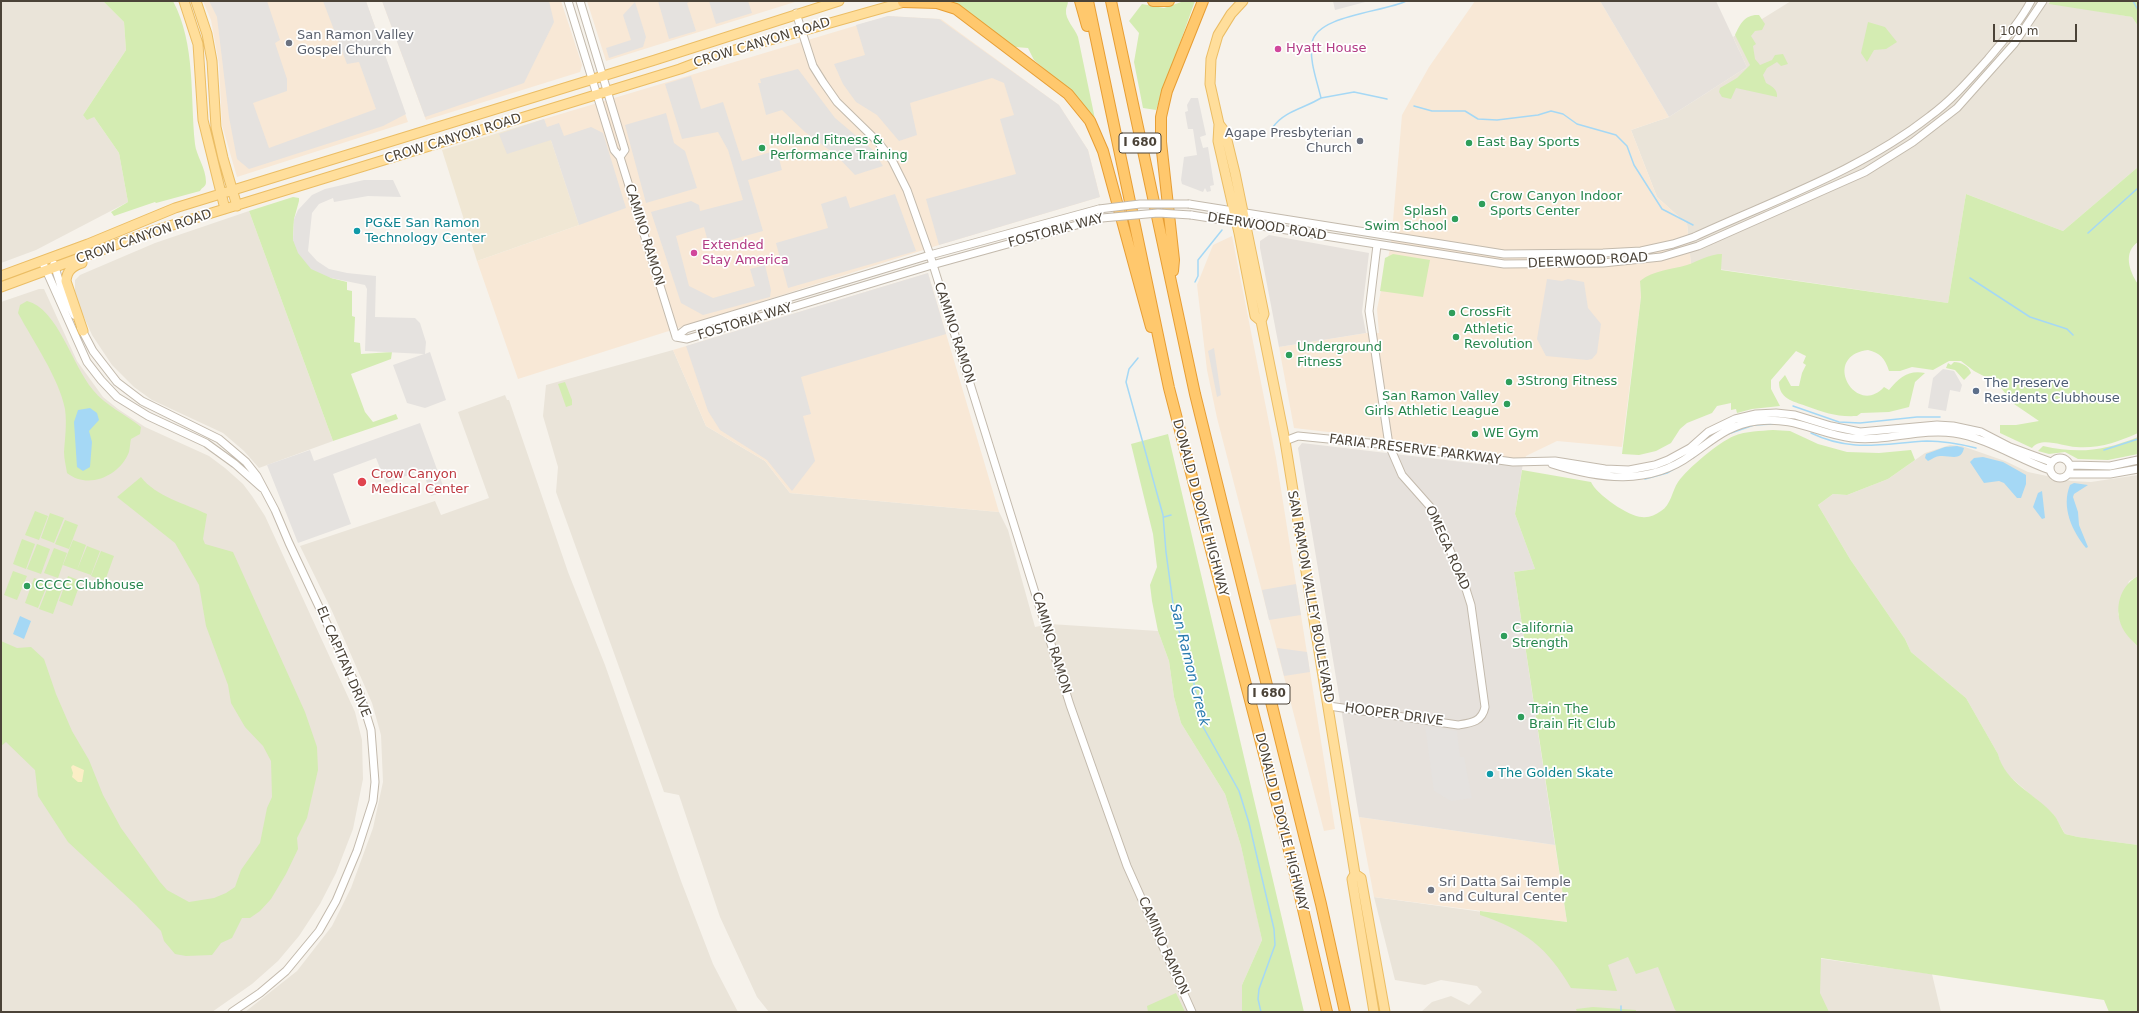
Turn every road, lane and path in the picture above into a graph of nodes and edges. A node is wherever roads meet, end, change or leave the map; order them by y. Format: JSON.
{"nodes":[{"id":1,"x":184,"y":1,"type":"edge"},
{"id":2,"x":196,"y":1,"type":"edge"},
{"id":3,"x":568,"y":1,"type":"edge"},
{"id":4,"x":580,"y":1,"type":"edge"},
{"id":5,"x":838,"y":1,"type":"edge"},
{"id":6,"x":1080,"y":1,"type":"edge"},
{"id":7,"x":1088,"y":1,"type":"edge"},
{"id":8,"x":1111,"y":1,"type":"edge"},
{"id":9,"x":1153,"y":1,"type":"edge"},
{"id":10,"x":1169,"y":1,"type":"edge"},
{"id":11,"x":1203,"y":1,"type":"edge"},
{"id":12,"x":1243,"y":1,"type":"edge"},
{"id":13,"x":2031,"y":1,"type":"edge"},
{"id":14,"x":2043,"y":1,"type":"edge"},
{"id":15,"x":905,"y":2,"type":"edge"},
{"id":16,"x":796,"y":13,"type":"junction"},
{"id":17,"x":802,"y":30,"type":"junction"},
{"id":18,"x":602,"y":76,"type":"junction"},
{"id":19,"x":591,"y":79,"type":"junction"},
{"id":20,"x":1106,"y":88,"type":"junction"},
{"id":21,"x":606,"y":92,"type":"junction"},
{"id":22,"x":595,"y":95,"type":"junction"},
{"id":23,"x":1219,"y":124,"type":"junction"},
{"id":24,"x":1218,"y":141,"type":"junction"},
{"id":25,"x":620,"y":157,"type":"junction"},
{"id":26,"x":1233,"y":164,"type":"junction"},
{"id":27,"x":233,"y":191,"type":"junction"},
{"id":28,"x":221,"y":194,"type":"junction"},
{"id":29,"x":1189,"y":204,"type":"joint"},
{"id":30,"x":237,"y":206,"type":"junction"},
{"id":31,"x":225,"y":209,"type":"junction"},
{"id":32,"x":1234,"y":212,"type":"junction"},
{"id":33,"x":1244,"y":214,"type":"junction"},
{"id":34,"x":1191,"y":215,"type":"joint"},
{"id":35,"x":1241,"y":224,"type":"junction"},
{"id":36,"x":117,"y":245,"type":"junction"},
{"id":37,"x":1378,"y":245,"type":"junction"},
{"id":38,"x":930,"y":255,"type":"junction"},
{"id":39,"x":52,"y":257,"type":"junction"},
{"id":40,"x":42,"y":260,"type":"junction"},
{"id":41,"x":932,"y":265,"type":"junction"},
{"id":42,"x":55,"y":267,"type":"junction"},
{"id":43,"x":45,"y":271,"type":"junction"},
{"id":44,"x":1,"y":276,"type":"edge"},
{"id":45,"x":1172,"y":285,"type":"junction"},
{"id":46,"x":1,"y":287,"type":"edge"},
{"id":47,"x":784,"y":299,"type":"junction"},
{"id":48,"x":788,"y":308,"type":"junction"},
{"id":49,"x":83,"y":331,"type":"junction"},
{"id":50,"x":676,"y":337,"type":"junction"},
{"id":51,"x":1169,"y":388,"type":"junction"},
{"id":52,"x":1285,"y":441,"type":"junction"},
{"id":53,"x":1389,"y":445,"type":"junction"},
{"id":54,"x":2138,"y":460,"type":"edge"},
{"id":55,"x":1546,"y":462,"type":"junction"},
{"id":56,"x":2051,"y":462,"type":"junction"},
{"id":57,"x":2070,"y":465,"type":"junction"},
{"id":58,"x":2138,"y":469,"type":"edge"},
{"id":59,"x":2050,"y":470,"type":"junction"},
{"id":60,"x":2069,"y":474,"type":"junction"},
{"id":61,"x":263,"y":490,"type":"junction"},
{"id":62,"x":1329,"y":706,"type":"junction"},
{"id":63,"x":1458,"y":725,"type":"joint"},
{"id":64,"x":1355,"y":874,"type":"junction"},
{"id":65,"x":232,"y":1012,"type":"edge"},
{"id":66,"x":1192,"y":1012,"type":"edge"},
{"id":67,"x":1327,"y":1012,"type":"edge"},
{"id":68,"x":1345,"y":1012,"type":"edge"},
{"id":69,"x":1374,"y":1012,"type":"edge"},
{"id":70,"x":1385,"y":1012,"type":"edge"}],
"edges":[{"from":1,"to":28,"type":"main road"},
{"from":2,"to":27,"type":"main road"},
{"from":3,"to":19,"type":"street","name":"CAMINO RAMON"},
{"from":4,"to":18,"type":"street","name":"CAMINO RAMON"},
{"from":5,"to":16,"type":"main road","name":"CROW CANYON ROAD"},
{"from":6,"to":20,"type":"highway"},
{"from":7,"to":20,"type":"highway","name":"DONALD D DOYLE HIGHWAY","number":"I 680"},
{"from":8,"to":45,"type":"highway","name":"DONALD D DOYLE HIGHWAY","number":"I 680"},
{"from":9,"to":10,"type":"highway"},
{"from":11,"to":45,"type":"highway"},
{"from":12,"to":23,"type":"main road","name":"SAN RAMON VALLEY BOULEVARD"},
{"from":13,"to":33,"type":"street","name":"DEERWOOD ROAD"},
{"from":14,"to":37,"type":"street","name":"DEERWOOD ROAD"},
{"from":15,"to":17,"type":"main road","name":"CROW CANYON ROAD"},
{"from":15,"to":51,"type":"highway"},
{"from":16,"to":17,"type":"street","name":"CAMINO RAMON"},
{"from":16,"to":18,"type":"main road","name":"CROW CANYON ROAD"},
{"from":17,"to":21,"type":"main road","name":"CROW CANYON ROAD"},
{"from":17,"to":38,"type":"street","name":"CAMINO RAMON"},
{"from":18,"to":19,"type":"main road","name":"CROW CANYON ROAD"},
{"from":18,"to":21,"type":"street","name":"CAMINO RAMON"},
{"from":19,"to":22,"type":"street","name":"CAMINO RAMON"},
{"from":19,"to":27,"type":"main road","name":"CROW CANYON ROAD"},
{"from":20,"to":51,"type":"highway","name":"DONALD D DOYLE HIGHWAY","number":"I 680"},
{"from":21,"to":22,"type":"main road","name":"CROW CANYON ROAD"},
{"from":21,"to":25,"type":"street","name":"CAMINO RAMON"},
{"from":22,"to":25,"type":"street","name":"CAMINO RAMON"},
{"from":22,"to":30,"type":"main road","name":"CROW CANYON ROAD"},
{"from":23,"to":24,"type":"main road","name":"SAN RAMON VALLEY BOULEVARD"},
{"from":23,"to":26,"type":"main road","name":"SAN RAMON VALLEY BOULEVARD"},
{"from":24,"to":26,"type":"main road"},
{"from":24,"to":32,"type":"main road","name":"SAN RAMON VALLEY BOULEVARD"},
{"from":25,"to":50,"type":"street","name":"CAMINO RAMON"},
{"from":26,"to":33,"type":"main road","name":"SAN RAMON VALLEY BOULEVARD"},
{"from":27,"to":28,"type":"main road","name":"CROW CANYON ROAD"},
{"from":27,"to":30,"type":"main road"},
{"from":28,"to":31,"type":"main road"},
{"from":28,"to":39,"type":"main road","name":"CROW CANYON ROAD"},
{"from":29,"to":32,"type":"street","name":"DEERWOOD ROAD"},
{"from":29,"to":38,"type":"street","name":"FOSTORIA WAY","bridge":true},
{"from":30,"to":31,"type":"main road","name":"CROW CANYON ROAD"},
{"from":31,"to":36,"type":"main road","name":"CROW CANYON ROAD"},
{"from":32,"to":33,"type":"street","name":"DEERWOOD ROAD"},
{"from":32,"to":35,"type":"main road","name":"SAN RAMON VALLEY BOULEVARD"},
{"from":33,"to":35,"type":"main road","name":"SAN RAMON VALLEY BOULEVARD"},
{"from":34,"to":35,"type":"street","name":"DEERWOOD ROAD"},
{"from":34,"to":41,"type":"street","name":"FOSTORIA WAY","bridge":true},
{"from":35,"to":37,"type":"street","name":"DEERWOOD ROAD"},
{"from":35,"to":52,"type":"main road","name":"SAN RAMON VALLEY BOULEVARD"},
{"from":36,"to":42,"type":"main road","name":"CROW CANYON ROAD"},
{"from":36,"to":49,"type":"main road"},
{"from":37,"to":53,"type":"street","name":"OMEGA ROAD"},
{"from":38,"to":41,"type":"street","name":"CAMINO RAMON"},
{"from":38,"to":47,"type":"street","name":"FOSTORIA WAY"},
{"from":39,"to":40,"type":"main road","name":"CROW CANYON ROAD"},
{"from":39,"to":42,"type":"street","name":"EL CAPITAN DRIVE"},
{"from":40,"to":43,"type":"street","name":"EL CAPITAN DRIVE"},
{"from":40,"to":44,"type":"main road","name":"CROW CANYON ROAD"},
{"from":41,"to":48,"type":"street","name":"FOSTORIA WAY"},
{"from":41,"to":66,"type":"street","name":"CAMINO RAMON"},
{"from":42,"to":43,"type":"main road","name":"CROW CANYON ROAD"},
{"from":42,"to":49,"type":"street","name":"EL CAPITAN DRIVE"},
{"from":43,"to":46,"type":"main road","name":"CROW CANYON ROAD"},
{"from":43,"to":61,"type":"street","name":"EL CAPITAN DRIVE"},
{"from":45,"to":68,"type":"highway","name":"DONALD D DOYLE HIGHWAY","number":"I 680"},
{"from":47,"to":48,"type":"street"},
{"from":47,"to":50,"type":"street","name":"FOSTORIA WAY"},
{"from":48,"to":50,"type":"street","name":"FOSTORIA WAY"},
{"from":49,"to":61,"type":"street","name":"EL CAPITAN DRIVE"},
{"from":51,"to":67,"type":"highway","name":"DONALD D DOYLE HIGHWAY","number":"I 680"},
{"from":52,"to":53,"type":"street","name":"FARIA PRESERVE PARKWAY"},
{"from":52,"to":62,"type":"main road","name":"SAN RAMON VALLEY BOULEVARD"},
{"from":53,"to":55,"type":"street","name":"FARIA PRESERVE PARKWAY"},
{"from":53,"to":63,"type":"street","name":"OMEGA ROAD"},
{"from":54,"to":57,"type":"street"},
{"from":55,"to":56,"type":"street","name":"FARIA PRESERVE PARKWAY"},
{"from":55,"to":59,"type":"street","name":"FARIA PRESERVE PARKWAY"},
{"from":56,"to":57,"type":"street"},
{"from":56,"to":59,"type":"street"},
{"from":57,"to":60,"type":"street"},
{"from":58,"to":60,"type":"street"},
{"from":59,"to":60,"type":"street"},
{"from":61,"to":65,"type":"street","name":"EL CAPITAN DRIVE"},
{"from":62,"to":63,"type":"street","name":"HOOPER DRIVE"},
{"from":62,"to":64,"type":"main road","name":"SAN RAMON VALLEY BOULEVARD"},
{"from":64,"to":69,"type":"main road","name":"SAN RAMON VALLEY BOULEVARD"},
{"from":64,"to":70,"type":"main road","name":"SAN RAMON VALLEY BOULEVARD"}]}
